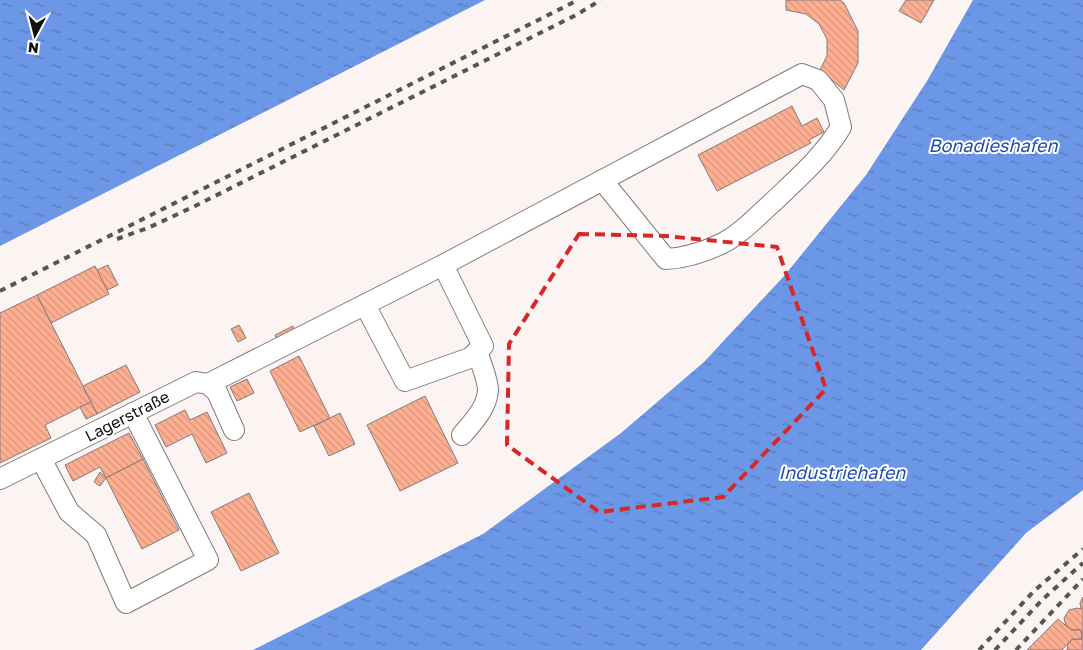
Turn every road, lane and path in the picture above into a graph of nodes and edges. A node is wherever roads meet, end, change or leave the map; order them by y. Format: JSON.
{"nodes":[{"id":1,"x":602,"y":180,"type":"junction"},
{"id":2,"x":444,"y":265,"type":"junction"},
{"id":3,"x":365,"y":305,"type":"junction"},
{"id":4,"x":477,"y":351,"type":"junction"},
{"id":5,"x":208,"y":384,"type":"junction"},
{"id":6,"x":133,"y":413,"type":"junction"},
{"id":7,"x":234,"y":430,"type":"dead end"},
{"id":8,"x":462,"y":435,"type":"dead end"},
{"id":9,"x":41,"y":459,"type":"junction"},
{"id":10,"x":0,"y":479,"type":"edge"}],
"edges":[{"from":1,"to":1,"type":"street","name":"Lagerstraße"},
{"from":1,"to":2,"type":"street","name":"Lagerstraße"},
{"from":2,"to":3,"type":"street","name":"Lagerstraße"},
{"from":2,"to":4,"type":"street"},
{"from":3,"to":4,"type":"street"},
{"from":3,"to":5,"type":"street","name":"Lagerstraße"},
{"from":4,"to":8,"type":"street"},
{"from":5,"to":6,"type":"street","name":"Lagerstraße"},
{"from":5,"to":7,"type":"street"},
{"from":6,"to":9,"type":"street","name":"Lagerstraße"},
{"from":6,"to":9,"type":"street"},
{"from":9,"to":10,"type":"street","name":"Lagerstraße"}]}
